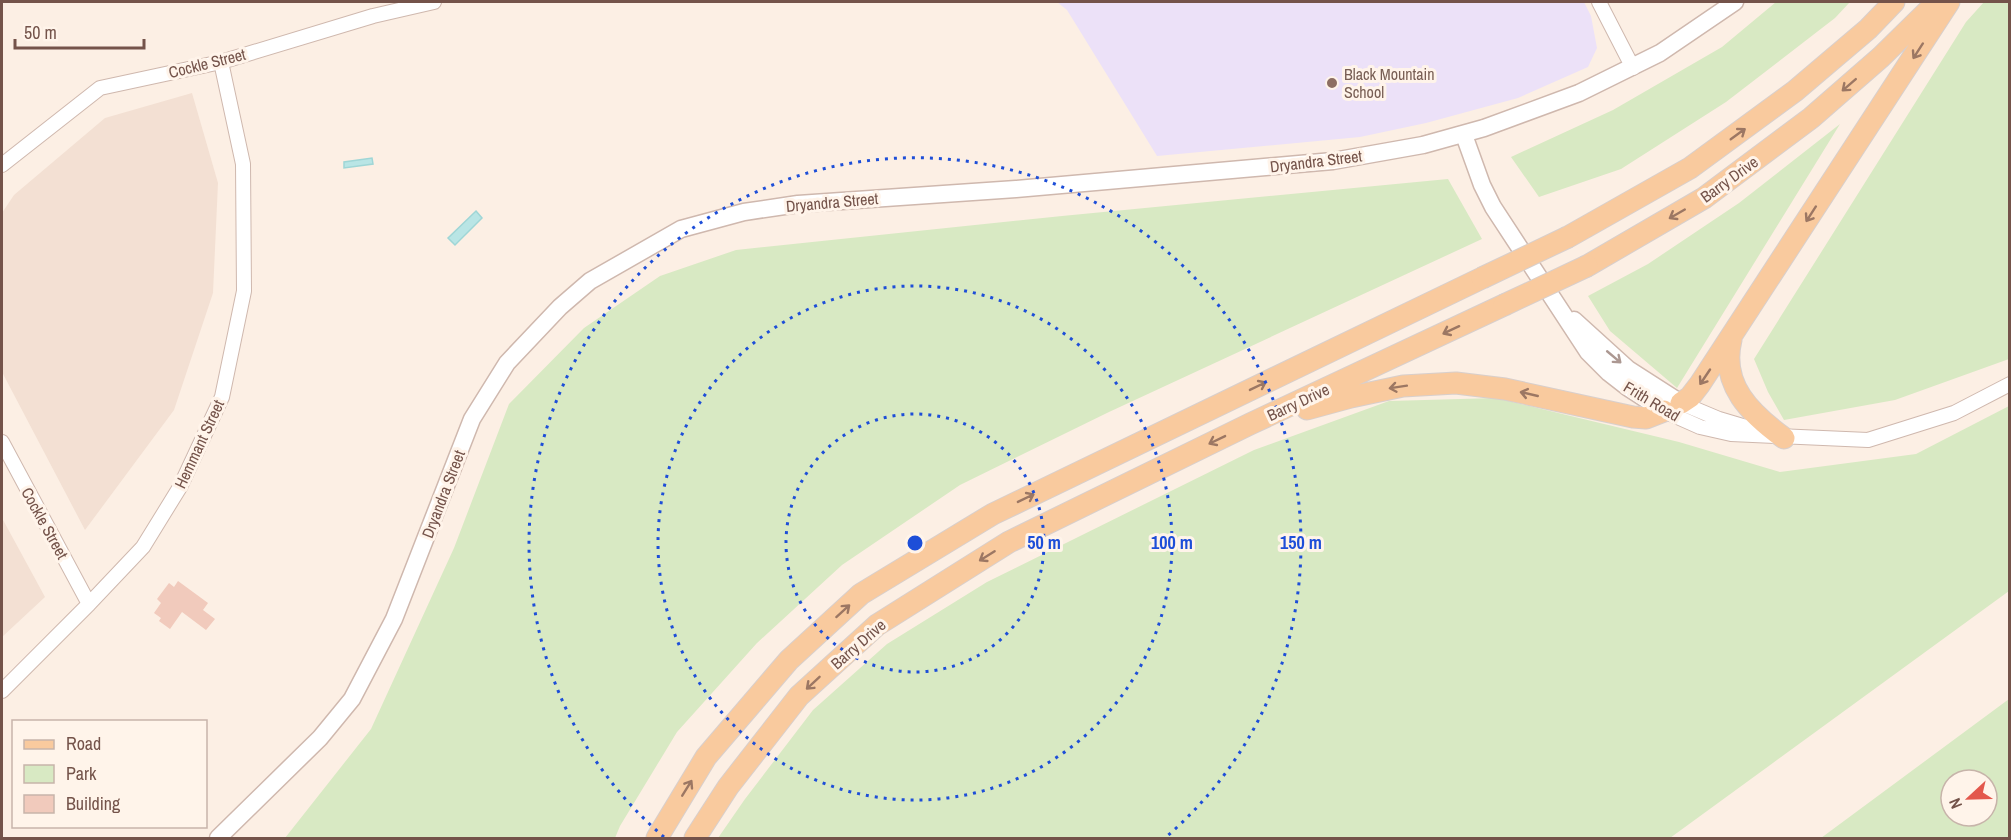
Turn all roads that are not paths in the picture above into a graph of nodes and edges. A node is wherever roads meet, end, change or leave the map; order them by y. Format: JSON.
{"nodes":[{"id":1,"x":434,"y":2,"type":"edge"},
{"id":2,"x":1599,"y":2,"type":"edge"},
{"id":3,"x":1735,"y":2,"type":"edge"},
{"id":4,"x":1894,"y":2,"type":"edge"},
{"id":5,"x":1937,"y":2,"type":"edge"},
{"id":6,"x":1950,"y":2,"type":"edge"},
{"id":7,"x":222,"y":62,"type":"junction"},
{"id":8,"x":1632,"y":68,"type":"junction"},
{"id":9,"x":1464,"y":135,"type":"junction"},
{"id":10,"x":2,"y":165,"type":"edge"},
{"id":11,"x":1732,"y":336,"type":"junction"},
{"id":12,"x":2010,"y":384,"type":"edge"},
{"id":13,"x":1673,"y":407,"type":"junction"},
{"id":14,"x":1250,"y":424,"type":"junction"},
{"id":15,"x":1784,"y":438,"type":"junction"},
{"id":16,"x":2,"y":442,"type":"edge"},
{"id":17,"x":89,"y":604,"type":"junction"},
{"id":18,"x":2,"y":691,"type":"edge"},
{"id":19,"x":218,"y":838,"type":"edge"},
{"id":20,"x":657,"y":838,"type":"edge"},
{"id":21,"x":695,"y":838,"type":"edge"}],
"edges":[{"from":1,"to":7,"type":"street","name":"Cockle Street"},
{"from":2,"to":8,"type":"street"},
{"from":3,"to":8,"type":"street","name":"Dryandra Street"},
{"from":20,"to":4,"type":"main road","name":"Barry Drive","one_way":true,"bridge":true},
{"from":5,"to":14,"type":"main road","name":"Barry Drive","one_way":true,"bridge":true},
{"from":6,"to":11,"type":"main road","one_way":true},
{"from":7,"to":10,"type":"street","name":"Cockle Street"},
{"from":7,"to":17,"type":"street","name":"Hemmant Street"},
{"from":8,"to":9,"type":"street","name":"Dryandra Street"},
{"from":9,"to":13,"type":"street","name":"Frith Road"},
{"from":9,"to":19,"type":"street","name":"Dryandra Street"},
{"from":11,"to":13,"type":"main road","one_way":true},
{"from":11,"to":15,"type":"main road"},
{"from":12,"to":15,"type":"street","name":"Frith Road"},
{"from":13,"to":14,"type":"main road","one_way":true},
{"from":13,"to":15,"type":"street","name":"Frith Road"},
{"from":14,"to":21,"type":"main road","name":"Barry Drive","one_way":true},
{"from":16,"to":17,"type":"street","name":"Cockle Street"},
{"from":17,"to":18,"type":"street","name":"Hemmant Street"}]}
